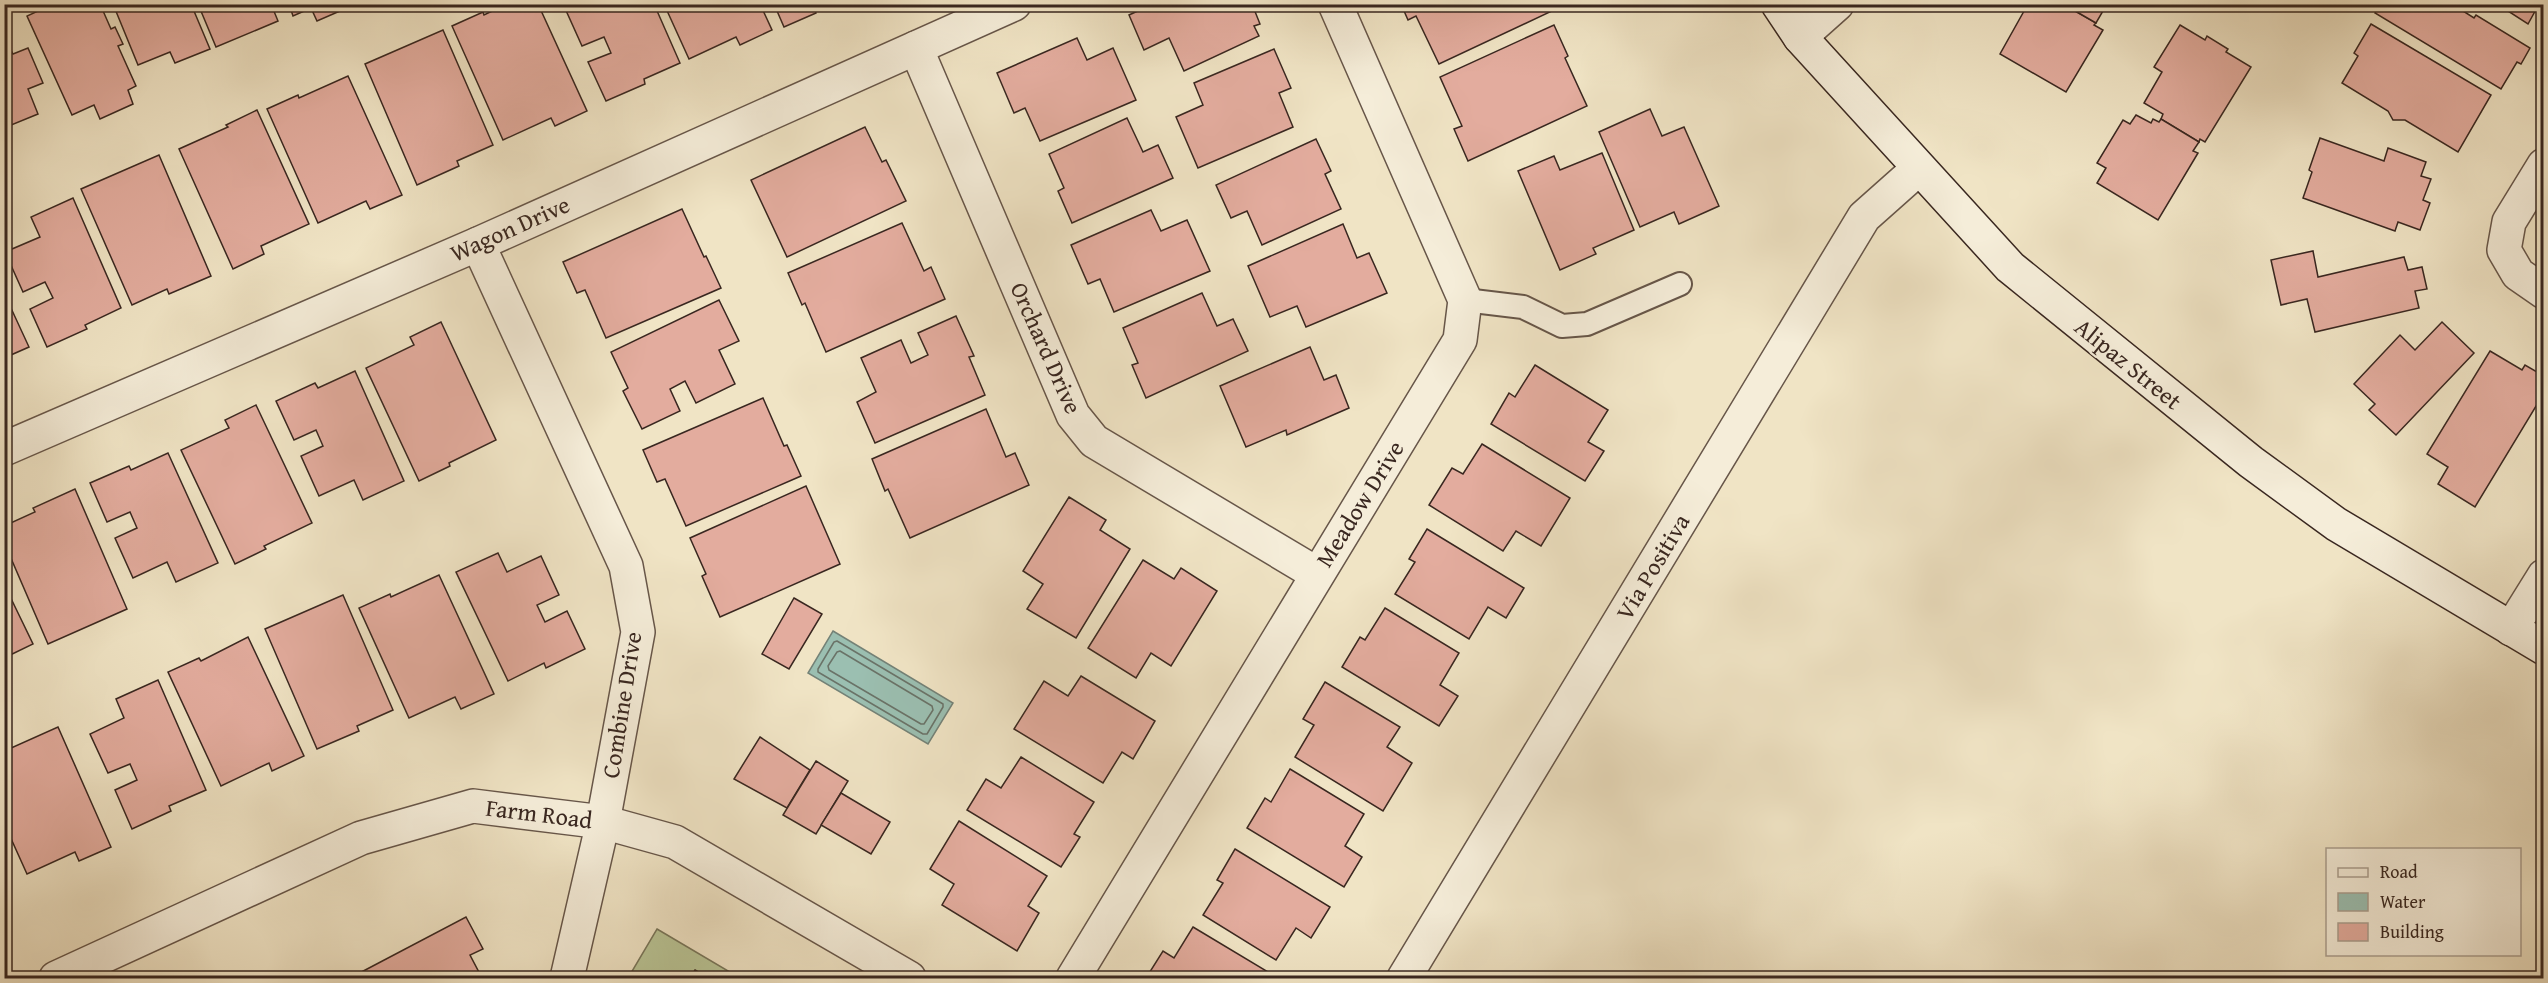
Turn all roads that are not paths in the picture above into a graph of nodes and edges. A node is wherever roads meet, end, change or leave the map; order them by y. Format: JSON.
{"nodes":[{"id":1,"x":1014,"y":4,"type":"edge"},
{"id":2,"x":1335,"y":4,"type":"edge"},
{"id":3,"x":1778,"y":4,"type":"edge"},
{"id":4,"x":1837,"y":4,"type":"edge"},
{"id":5,"x":1800,"y":37,"type":"junction"},
{"id":6,"x":916,"y":48,"type":"junction"},
{"id":7,"x":2544,"y":165,"type":"edge"},
{"id":8,"x":1918,"y":169,"type":"junction"},
{"id":9,"x":478,"y":244,"type":"junction"},
{"id":10,"x":1680,"y":284,"type":"dead end"},
{"id":11,"x":2544,"y":292,"type":"edge"},
{"id":12,"x":1465,"y":300,"type":"junction"},
{"id":13,"x":4,"y":449,"type":"edge"},
{"id":14,"x":1317,"y":574,"type":"junction"},
{"id":15,"x":2544,"y":576,"type":"edge"},
{"id":16,"x":2511,"y":629,"type":"junction"},
{"id":17,"x":2544,"y":648,"type":"edge"},
{"id":18,"x":603,"y":822,"type":"junction"},
{"id":19,"x":56,"y":978,"type":"edge"},
{"id":20,"x":567,"y":978,"type":"edge"},
{"id":21,"x":909,"y":978,"type":"edge"},
{"id":22,"x":1073,"y":978,"type":"edge"},
{"id":23,"x":1404,"y":978,"type":"edge"}],
"edges":[{"from":1,"to":6,"type":"street","name":"Wagon Drive"},
{"from":2,"to":12,"type":"street"},
{"from":3,"to":5,"type":"street","name":"Alipaz Street"},
{"from":4,"to":5,"type":"street"},
{"from":5,"to":8,"type":"street","name":"Alipaz Street"},
{"from":6,"to":9,"type":"street","name":"Wagon Drive"},
{"from":6,"to":14,"type":"street","name":"Orchard Drive"},
{"from":7,"to":11,"type":"street"},
{"from":8,"to":16,"type":"street","name":"Alipaz Street"},
{"from":8,"to":23,"type":"street","name":"Via Positiva"},
{"from":9,"to":13,"type":"street","name":"Wagon Drive"},
{"from":9,"to":18,"type":"street","name":"Combine Drive"},
{"from":10,"to":12,"type":"lane"},
{"from":12,"to":14,"type":"street","name":"Meadow Drive"},
{"from":14,"to":22,"type":"street","name":"Meadow Drive"},
{"from":15,"to":16,"type":"street"},
{"from":16,"to":17,"type":"street","name":"Alipaz Street"},
{"from":18,"to":19,"type":"street","name":"Farm Road"},
{"from":18,"to":20,"type":"street","name":"Combine Drive"},
{"from":18,"to":21,"type":"street","name":"Farm Road"}]}
